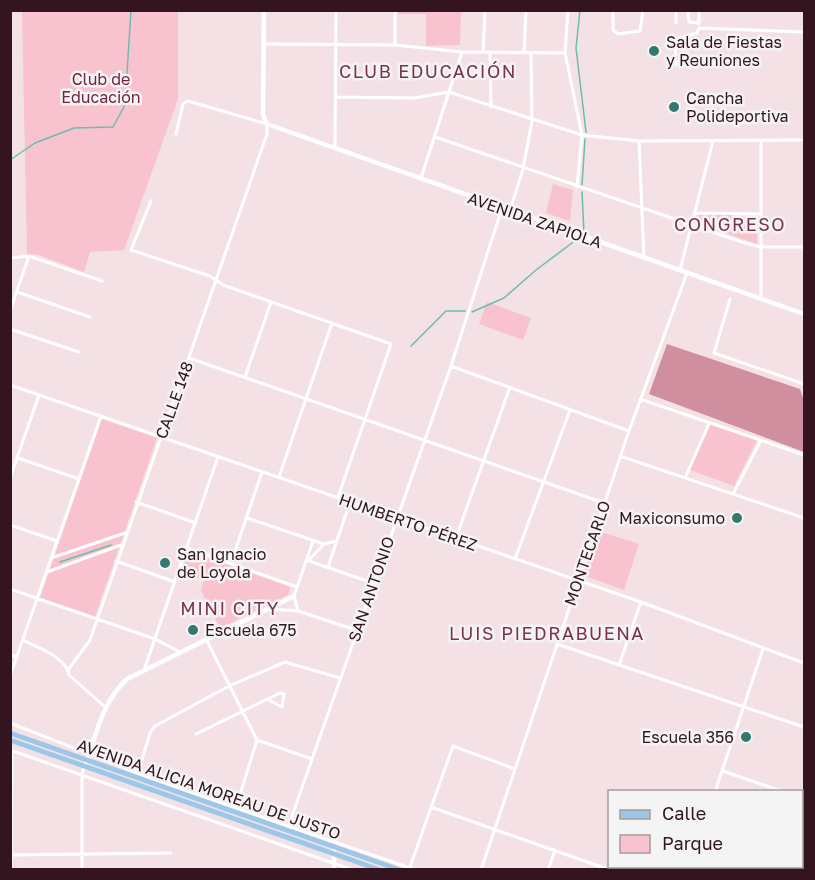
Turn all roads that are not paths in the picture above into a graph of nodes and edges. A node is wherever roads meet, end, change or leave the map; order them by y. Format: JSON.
{"nodes":[{"id":1,"x":264,"y":10,"type":"edge"},
{"id":2,"x":336,"y":10,"type":"edge"},
{"id":3,"x":395,"y":10,"type":"edge"},
{"id":4,"x":485,"y":10,"type":"edge"},
{"id":5,"x":526,"y":10,"type":"edge"},
{"id":6,"x":568,"y":10,"type":"edge"},
{"id":7,"x":613,"y":10,"type":"edge"},
{"id":8,"x":643,"y":10,"type":"edge"},
{"id":9,"x":676,"y":10,"type":"edge"},
{"id":10,"x":688,"y":10,"type":"edge"},
{"id":11,"x":699,"y":10,"type":"edge"},
{"id":12,"x":676,"y":23,"type":"dead end"},
{"id":13,"x":699,"y":26,"type":"junction"},
{"id":14,"x":804,"y":32,"type":"edge"},
{"id":15,"x":264,"y":44,"type":"junction"},
{"id":16,"x":336,"y":45,"type":"junction"},
{"id":17,"x":395,"y":45,"type":"junction"},
{"id":18,"x":462,"y":52,"type":"junction"},
{"id":19,"x":483,"y":52,"type":"junction"},
{"id":20,"x":490,"y":52,"type":"junction"},
{"id":21,"x":524,"y":52,"type":"junction"},
{"id":22,"x":531,"y":53,"type":"junction"},
{"id":23,"x":566,"y":53,"type":"junction"},
{"id":24,"x":676,"y":65,"type":"dead end"},
{"id":25,"x":449,"y":92,"type":"junction"},
{"id":26,"x":335,"y":98,"type":"junction"},
{"id":27,"x":490,"y":106,"type":"junction"},
{"id":28,"x":532,"y":121,"type":"junction"},
{"id":29,"x":267,"y":124,"type":"junction"},
{"id":30,"x":176,"y":134,"type":"dead end"},
{"id":31,"x":582,"y":135,"type":"junction"},
{"id":32,"x":435,"y":137,"type":"junction"},
{"id":33,"x":804,"y":140,"type":"edge"},
{"id":34,"x":639,"y":141,"type":"junction"},
{"id":35,"x":713,"y":141,"type":"junction"},
{"id":36,"x":761,"y":141,"type":"junction"},
{"id":37,"x":335,"y":149,"type":"junction"},
{"id":38,"x":524,"y":169,"type":"junction"},
{"id":39,"x":421,"y":180,"type":"junction"},
{"id":40,"x":577,"y":186,"type":"junction"},
{"id":41,"x":151,"y":201,"type":"dead end"},
{"id":42,"x":501,"y":208,"type":"junction"},
{"id":43,"x":642,"y":208,"type":"junction"},
{"id":44,"x":510,"y":211,"type":"junction"},
{"id":45,"x":694,"y":213,"type":"junction"},
{"id":46,"x":761,"y":214,"type":"junction"},
{"id":47,"x":691,"y":226,"type":"junction"},
{"id":48,"x":761,"y":247,"type":"junction"},
{"id":49,"x":804,"y":247,"type":"edge"},
{"id":50,"x":29,"y":256,"type":"junction"},
{"id":51,"x":10,"y":258,"type":"edge"},
{"id":52,"x":644,"y":258,"type":"junction"},
{"id":53,"x":680,"y":271,"type":"junction"},
{"id":54,"x":687,"y":273,"type":"junction"},
{"id":55,"x":216,"y":280,"type":"junction"},
{"id":56,"x":102,"y":281,"type":"dead end"},
{"id":57,"x":17,"y":292,"type":"junction"},
{"id":58,"x":730,"y":299,"type":"dead end"},
{"id":59,"x":761,"y":299,"type":"junction"},
{"id":60,"x":271,"y":302,"type":"junction"},
{"id":61,"x":10,"y":311,"type":"edge"},
{"id":62,"x":804,"y":314,"type":"edge"},
{"id":63,"x":90,"y":317,"type":"dead end"},
{"id":64,"x":332,"y":323,"type":"junction"},
{"id":65,"x":10,"y":329,"type":"edge"},
{"id":66,"x":79,"y":352,"type":"dead end"},
{"id":67,"x":189,"y":358,"type":"junction"},
{"id":68,"x":451,"y":366,"type":"junction"},
{"id":69,"x":245,"y":377,"type":"junction"},
{"id":70,"x":804,"y":384,"type":"edge"},
{"id":71,"x":10,"y":385,"type":"edge"},
{"id":72,"x":510,"y":387,"type":"junction"},
{"id":73,"x":39,"y":395,"type":"junction"},
{"id":74,"x":306,"y":398,"type":"junction"},
{"id":75,"x":640,"y":399,"type":"junction"},
{"id":76,"x":570,"y":410,"type":"junction"},
{"id":77,"x":100,"y":416,"type":"junction"},
{"id":78,"x":365,"y":419,"type":"junction"},
{"id":79,"x":709,"y":424,"type":"junction"},
{"id":80,"x":628,"y":431,"type":"junction"},
{"id":81,"x":160,"y":436,"type":"junction"},
{"id":82,"x":425,"y":440,"type":"junction"},
{"id":83,"x":760,"y":442,"type":"junction"},
{"id":84,"x":804,"y":455,"type":"edge"},
{"id":85,"x":620,"y":456,"type":"junction"},
{"id":86,"x":218,"y":457,"type":"junction"},
{"id":87,"x":18,"y":458,"type":"junction"},
{"id":88,"x":484,"y":461,"type":"junction"},
{"id":89,"x":262,"y":472,"type":"junction"},
{"id":90,"x":279,"y":477,"type":"junction"},
{"id":91,"x":685,"y":477,"type":"junction"},
{"id":92,"x":10,"y":478,"type":"edge"},
{"id":93,"x":79,"y":479,"type":"junction"},
{"id":94,"x":544,"y":482,"type":"junction"},
{"id":95,"x":733,"y":494,"type":"junction"},
{"id":96,"x":338,"y":498,"type":"junction"},
{"id":97,"x":136,"y":502,"type":"junction"},
{"id":98,"x":350,"y":502,"type":"junction"},
{"id":99,"x":604,"y":503,"type":"junction"},
{"id":100,"x":247,"y":518,"type":"junction"},
{"id":101,"x":396,"y":518,"type":"junction"},
{"id":102,"x":804,"y":518,"type":"edge"},
{"id":103,"x":195,"y":523,"type":"junction"},
{"id":104,"x":10,"y":525,"type":"edge"},
{"id":105,"x":125,"y":533,"type":"junction"},
{"id":106,"x":456,"y":538,"type":"junction"},
{"id":107,"x":57,"y":541,"type":"junction"},
{"id":108,"x":313,"y":541,"type":"junction"},
{"id":109,"x":336,"y":541,"type":"junction"},
{"id":110,"x":324,"y":544,"type":"junction"},
{"id":111,"x":121,"y":545,"type":"junction"},
{"id":112,"x":187,"y":548,"type":"junction"},
{"id":113,"x":51,"y":558,"type":"junction"},
{"id":114,"x":515,"y":559,"type":"junction"},
{"id":115,"x":116,"y":561,"type":"junction"},
{"id":116,"x":309,"y":561,"type":"junction"},
{"id":117,"x":231,"y":564,"type":"junction"},
{"id":118,"x":305,"y":566,"type":"junction"},
{"id":119,"x":328,"y":567,"type":"junction"},
{"id":120,"x":47,"y":572,"type":"junction"},
{"id":121,"x":578,"y":580,"type":"junction"},
{"id":122,"x":175,"y":582,"type":"junction"},
{"id":123,"x":373,"y":583,"type":"junction"},
{"id":124,"x":297,"y":587,"type":"junction"},
{"id":125,"x":10,"y":589,"type":"edge"},
{"id":126,"x":294,"y":596,"type":"junction"},
{"id":127,"x":38,"y":598,"type":"junction"},
{"id":128,"x":641,"y":602,"type":"junction"},
{"id":129,"x":269,"y":609,"type":"junction"},
{"id":130,"x":298,"y":611,"type":"junction"},
{"id":131,"x":95,"y":619,"type":"junction"},
{"id":132,"x":357,"y":630,"type":"junction"},
{"id":133,"x":156,"y":639,"type":"junction"},
{"id":134,"x":206,"y":639,"type":"junction"},
{"id":135,"x":23,"y":640,"type":"junction"},
{"id":136,"x":557,"y":645,"type":"junction"},
{"id":137,"x":763,"y":650,"type":"junction"},
{"id":138,"x":180,"y":652,"type":"junction"},
{"id":139,"x":10,"y":654,"type":"edge"},
{"id":140,"x":17,"y":657,"type":"junction"},
{"id":141,"x":804,"y":663,"type":"edge"},
{"id":142,"x":619,"y":666,"type":"junction"},
{"id":143,"x":68,"y":670,"type":"junction"},
{"id":144,"x":144,"y":670,"type":"junction"},
{"id":145,"x":10,"y":676,"type":"edge"},
{"id":146,"x":340,"y":678,"type":"junction"},
{"id":147,"x":229,"y":686,"type":"junction"},
{"id":148,"x":267,"y":699,"type":"junction"},
{"id":149,"x":105,"y":707,"type":"junction"},
{"id":150,"x":745,"y":709,"type":"junction"},
{"id":151,"x":242,"y":711,"type":"junction"},
{"id":152,"x":10,"y":723,"type":"edge"},
{"id":153,"x":804,"y":728,"type":"edge"},
{"id":154,"x":10,"y":733,"type":"edge"},
{"id":155,"x":196,"y":734,"type":"dead end"},
{"id":156,"x":10,"y":740,"type":"edge"},
{"id":157,"x":257,"y":740,"type":"junction"},
{"id":158,"x":11,"y":750,"type":"edge"},
{"id":159,"x":312,"y":759,"type":"junction"},
{"id":160,"x":87,"y":760,"type":"junction"},
{"id":161,"x":515,"y":769,"type":"junction"},
{"id":162,"x":723,"y":771,"type":"junction"},
{"id":163,"x":82,"y":773,"type":"junction"},
{"id":164,"x":138,"y":773,"type":"junction"},
{"id":165,"x":11,"y":788,"type":"edge"},
{"id":166,"x":716,"y":790,"type":"edge"},
{"id":167,"x":780,"y":790,"type":"edge"},
{"id":168,"x":236,"y":807,"type":"junction"},
{"id":169,"x":431,"y":807,"type":"junction"},
{"id":170,"x":494,"y":829,"type":"junction"},
{"id":171,"x":286,"y":831,"type":"junction"},
{"id":172,"x":334,"y":846,"type":"junction"},
{"id":173,"x":555,"y":850,"type":"junction"},
{"id":174,"x":171,"y":853,"type":"dead end"},
{"id":175,"x":82,"y":854,"type":"junction"},
{"id":176,"x":334,"y":854,"type":"junction"},
{"id":177,"x":11,"y":855,"type":"edge"},
{"id":178,"x":334,"y":867,"type":"edge"},
{"id":179,"x":410,"y":867,"type":"junction"},
{"id":180,"x":11,"y":870,"type":"edge"},
{"id":181,"x":82,"y":870,"type":"edge"},
{"id":182,"x":353,"y":870,"type":"edge"},
{"id":183,"x":380,"y":870,"type":"edge"},
{"id":184,"x":400,"y":870,"type":"edge"},
{"id":185,"x":416,"y":870,"type":"edge"},
{"id":186,"x":481,"y":870,"type":"edge"},
{"id":187,"x":548,"y":870,"type":"edge"},
{"id":188,"x":610,"y":870,"type":"edge"}],
"edges":[{"from":1,"to":15,"type":"main road"},
{"from":2,"to":16,"type":"street"},
{"from":3,"to":17,"type":"street"},
{"from":4,"to":19,"type":"street"},
{"from":5,"to":21,"type":"street"},
{"from":6,"to":23,"type":"street"},
{"from":7,"to":8,"type":"street"},
{"from":9,"to":12,"type":"street"},
{"from":10,"to":13,"type":"street"},
{"from":11,"to":13,"type":"street"},
{"from":13,"to":14,"type":"street"},
{"from":13,"to":24,"type":"street"},
{"from":15,"to":16,"type":"street"},
{"from":15,"to":29,"type":"main road"},
{"from":16,"to":17,"type":"street"},
{"from":16,"to":26,"type":"street"},
{"from":17,"to":18,"type":"street"},
{"from":18,"to":19,"type":"street"},
{"from":18,"to":25,"type":"street"},
{"from":19,"to":20,"type":"street"},
{"from":20,"to":21,"type":"street"},
{"from":20,"to":27,"type":"street"},
{"from":21,"to":22,"type":"street"},
{"from":22,"to":23,"type":"street"},
{"from":22,"to":28,"type":"street"},
{"from":23,"to":31,"type":"street"},
{"from":25,"to":26,"type":"street"},
{"from":25,"to":27,"type":"street"},
{"from":25,"to":32,"type":"street"},
{"from":26,"to":37,"type":"street"},
{"from":27,"to":28,"type":"street"},
{"from":28,"to":31,"type":"street"},
{"from":28,"to":38,"type":"street"},
{"from":29,"to":30,"type":"street"},
{"from":29,"to":37,"type":"main road","name":"AVENIDA ZAPIOLA"},
{"from":29,"to":55,"type":"street","name":"CALLE 148"},
{"from":31,"to":34,"type":"street"},
{"from":31,"to":40,"type":"street"},
{"from":32,"to":38,"type":"street"},
{"from":32,"to":39,"type":"street"},
{"from":33,"to":36,"type":"street"},
{"from":34,"to":35,"type":"street"},
{"from":34,"to":43,"type":"street"},
{"from":35,"to":36,"type":"street"},
{"from":35,"to":45,"type":"street"},
{"from":36,"to":46,"type":"street"},
{"from":37,"to":39,"type":"main road","name":"AVENIDA ZAPIOLA"},
{"from":38,"to":40,"type":"street"},
{"from":38,"to":44,"type":"street"},
{"from":39,"to":42,"type":"main road","name":"AVENIDA ZAPIOLA"},
{"from":40,"to":43,"type":"street"},
{"from":41,"to":55,"type":"street"},
{"from":42,"to":44,"type":"main road","name":"AVENIDA ZAPIOLA"},
{"from":42,"to":68,"type":"street","name":"SAN ANTONIO"},
{"from":43,"to":47,"type":"street"},
{"from":43,"to":52,"type":"street"},
{"from":44,"to":52,"type":"main road","name":"AVENIDA ZAPIOLA"},
{"from":45,"to":46,"type":"street"},
{"from":45,"to":47,"type":"street"},
{"from":46,"to":48,"type":"street"},
{"from":47,"to":48,"type":"street"},
{"from":47,"to":53,"type":"street"},
{"from":48,"to":49,"type":"street"},
{"from":48,"to":59,"type":"street"},
{"from":50,"to":51,"type":"street"},
{"from":50,"to":56,"type":"street"},
{"from":50,"to":57,"type":"street"},
{"from":52,"to":53,"type":"main road","name":"AVENIDA ZAPIOLA"},
{"from":53,"to":54,"type":"main road","name":"AVENIDA ZAPIOLA"},
{"from":54,"to":59,"type":"main road","name":"AVENIDA ZAPIOLA"},
{"from":54,"to":75,"type":"street","name":"MONTECARLO"},
{"from":55,"to":60,"type":"street"},
{"from":55,"to":67,"type":"street","name":"CALLE 148"},
{"from":57,"to":61,"type":"street"},
{"from":57,"to":63,"type":"street"},
{"from":58,"to":70,"type":"street"},
{"from":59,"to":62,"type":"main road","name":"AVENIDA ZAPIOLA"},
{"from":60,"to":64,"type":"street"},
{"from":60,"to":69,"type":"street"},
{"from":64,"to":74,"type":"street"},
{"from":64,"to":78,"type":"street"},
{"from":65,"to":66,"type":"street"},
{"from":67,"to":69,"type":"street"},
{"from":67,"to":81,"type":"street","name":"CALLE 148"},
{"from":68,"to":72,"type":"street"},
{"from":68,"to":82,"type":"street","name":"SAN ANTONIO"},
{"from":69,"to":74,"type":"street"},
{"from":71,"to":73,"type":"street","name":"HUMBERTO PÉREZ"},
{"from":72,"to":76,"type":"street"},
{"from":72,"to":88,"type":"street"},
{"from":73,"to":77,"type":"street","name":"HUMBERTO PÉREZ"},
{"from":73,"to":87,"type":"street"},
{"from":74,"to":78,"type":"street"},
{"from":74,"to":90,"type":"street"},
{"from":75,"to":79,"type":"street"},
{"from":75,"to":80,"type":"street","name":"MONTECARLO"},
{"from":76,"to":80,"type":"street"},
{"from":76,"to":94,"type":"street"},
{"from":77,"to":81,"type":"street","name":"HUMBERTO PÉREZ"},
{"from":77,"to":93,"type":"street"},
{"from":78,"to":82,"type":"street"},
{"from":78,"to":96,"type":"street"},
{"from":79,"to":83,"type":"street"},
{"from":79,"to":91,"type":"street"},
{"from":80,"to":85,"type":"street","name":"MONTECARLO"},
{"from":81,"to":86,"type":"street","name":"HUMBERTO PÉREZ"},
{"from":81,"to":97,"type":"street","name":"CALLE 148"},
{"from":82,"to":88,"type":"street"},
{"from":82,"to":101,"type":"street","name":"SAN ANTONIO"},
{"from":83,"to":84,"type":"street"},
{"from":83,"to":95,"type":"street"},
{"from":85,"to":91,"type":"street"},
{"from":85,"to":99,"type":"street","name":"MONTECARLO"},
{"from":86,"to":89,"type":"street","name":"HUMBERTO PÉREZ"},
{"from":86,"to":103,"type":"street"},
{"from":87,"to":92,"type":"street"},
{"from":87,"to":93,"type":"street"},
{"from":88,"to":94,"type":"street"},
{"from":88,"to":106,"type":"street"},
{"from":89,"to":90,"type":"street","name":"HUMBERTO PÉREZ"},
{"from":89,"to":100,"type":"street"},
{"from":90,"to":96,"type":"street","name":"HUMBERTO PÉREZ"},
{"from":91,"to":95,"type":"street"},
{"from":93,"to":107,"type":"street"},
{"from":94,"to":99,"type":"street"},
{"from":94,"to":114,"type":"street"},
{"from":95,"to":102,"type":"street"},
{"from":96,"to":98,"type":"street","name":"HUMBERTO PÉREZ"},
{"from":97,"to":103,"type":"street"},
{"from":97,"to":105,"type":"street","name":"CALLE 148"},
{"from":98,"to":101,"type":"street","name":"HUMBERTO PÉREZ"},
{"from":98,"to":109,"type":"street"},
{"from":99,"to":121,"type":"street","name":"MONTECARLO"},
{"from":100,"to":108,"type":"street"},
{"from":100,"to":117,"type":"street"},
{"from":101,"to":106,"type":"street","name":"HUMBERTO PÉREZ"},
{"from":101,"to":123,"type":"street","name":"SAN ANTONIO"},
{"from":103,"to":112,"type":"street"},
{"from":104,"to":107,"type":"street"},
{"from":105,"to":111,"type":"street","name":"CALLE 148"},
{"from":105,"to":113,"type":"street"},
{"from":106,"to":114,"type":"street","name":"HUMBERTO PÉREZ"},
{"from":107,"to":113,"type":"street"},
{"from":108,"to":110,"type":"street"},
{"from":108,"to":118,"type":"street"},
{"from":109,"to":110,"type":"street"},
{"from":109,"to":119,"type":"street"},
{"from":110,"to":116,"type":"street"},
{"from":111,"to":115,"type":"street","name":"CALLE 148"},
{"from":111,"to":120,"type":"street"},
{"from":112,"to":117,"type":"street"},
{"from":112,"to":122,"type":"street"},
{"from":113,"to":120,"type":"street"},
{"from":114,"to":121,"type":"street","name":"HUMBERTO PÉREZ"},
{"from":115,"to":122,"type":"street"},
{"from":115,"to":131,"type":"street","name":"CALLE 148"},
{"from":116,"to":118,"type":"street"},
{"from":116,"to":119,"type":"street"},
{"from":117,"to":124,"type":"street"},
{"from":118,"to":124,"type":"street"},
{"from":119,"to":123,"type":"street"},
{"from":120,"to":127,"type":"street"},
{"from":121,"to":128,"type":"street","name":"HUMBERTO PÉREZ"},
{"from":121,"to":136,"type":"street","name":"MONTECARLO"},
{"from":122,"to":133,"type":"street"},
{"from":123,"to":132,"type":"street","name":"SAN ANTONIO"},
{"from":124,"to":126,"type":"street"},
{"from":125,"to":127,"type":"street"},
{"from":126,"to":129,"type":"main road"},
{"from":126,"to":130,"type":"street"},
{"from":127,"to":131,"type":"street"},
{"from":127,"to":135,"type":"street"},
{"from":128,"to":137,"type":"street","name":"HUMBERTO PÉREZ"},
{"from":128,"to":142,"type":"street"},
{"from":129,"to":130,"type":"street"},
{"from":129,"to":134,"type":"main road"},
{"from":130,"to":132,"type":"street"},
{"from":131,"to":133,"type":"street"},
{"from":131,"to":143,"type":"street","name":"CALLE 148"},
{"from":132,"to":146,"type":"street","name":"SAN ANTONIO"},
{"from":133,"to":138,"type":"street"},
{"from":133,"to":144,"type":"street"},
{"from":134,"to":138,"type":"main road"},
{"from":134,"to":147,"type":"street"},
{"from":135,"to":140,"type":"street"},
{"from":135,"to":143,"type":"street"},
{"from":136,"to":142,"type":"street"},
{"from":136,"to":161,"type":"street","name":"MONTECARLO"},
{"from":137,"to":141,"type":"street","name":"HUMBERTO PÉREZ"},
{"from":137,"to":150,"type":"street"},
{"from":138,"to":144,"type":"main road"},
{"from":139,"to":140,"type":"street"},
{"from":140,"to":145,"type":"street"},
{"from":142,"to":150,"type":"street"},
{"from":143,"to":149,"type":"street"},
{"from":144,"to":149,"type":"main road"},
{"from":146,"to":147,"type":"street"},
{"from":146,"to":159,"type":"street","name":"SAN ANTONIO"},
{"from":147,"to":151,"type":"street"},
{"from":147,"to":164,"type":"street"},
{"from":148,"to":148,"type":"street"},
{"from":148,"to":151,"type":"street"},
{"from":149,"to":160,"type":"main road"},
{"from":150,"to":153,"type":"street"},
{"from":150,"to":162,"type":"street"},
{"from":151,"to":155,"type":"street"},
{"from":151,"to":157,"type":"street"},
{"from":152,"to":160,"type":"street"},
{"from":154,"to":160,"type":"main road","name":"AVENIDA ALICIA MOREAU DE JUSTO"},
{"from":156,"to":160,"type":"main road","name":"AVENIDA ALICIA MOREAU DE JUSTO"},
{"from":157,"to":159,"type":"street"},
{"from":157,"to":168,"type":"street"},
{"from":158,"to":163,"type":"street"},
{"from":158,"to":165,"type":"street"},
{"from":159,"to":171,"type":"street","name":"SAN ANTONIO"},
{"from":160,"to":163,"type":"street"},
{"from":160,"to":164,"type":"street"},
{"from":160,"to":171,"type":"main road","name":"AVENIDA ALICIA MOREAU DE JUSTO"},
{"from":161,"to":169,"type":"street"},
{"from":161,"to":170,"type":"street","name":"MONTECARLO"},
{"from":162,"to":166,"type":"street"},
{"from":162,"to":167,"type":"street"},
{"from":163,"to":175,"type":"street"},
{"from":163,"to":178,"type":"street"},
{"from":164,"to":168,"type":"street"},
{"from":165,"to":177,"type":"street"},
{"from":168,"to":171,"type":"street"},
{"from":169,"to":170,"type":"street"},
{"from":169,"to":179,"type":"street"},
{"from":170,"to":173,"type":"street"},
{"from":170,"to":186,"type":"street","name":"MONTECARLO"},
{"from":171,"to":172,"type":"main road","name":"AVENIDA ALICIA MOREAU DE JUSTO"},
{"from":171,"to":176,"type":"main road","name":"AVENIDA ALICIA MOREAU DE JUSTO"},
{"from":171,"to":179,"type":"street"},
{"from":172,"to":176,"type":"main road"},
{"from":172,"to":184,"type":"main road","name":"AVENIDA ALICIA MOREAU DE JUSTO"},
{"from":173,"to":187,"type":"street"},
{"from":173,"to":188,"type":"street"},
{"from":174,"to":175,"type":"street"},
{"from":175,"to":177,"type":"street"},
{"from":175,"to":181,"type":"street"},
{"from":176,"to":178,"type":"main road"},
{"from":176,"to":183,"type":"main road","name":"AVENIDA ALICIA MOREAU DE JUSTO"},
{"from":177,"to":180,"type":"street"},
{"from":178,"to":182,"type":"street"},
{"from":179,"to":185,"type":"street"}]}
